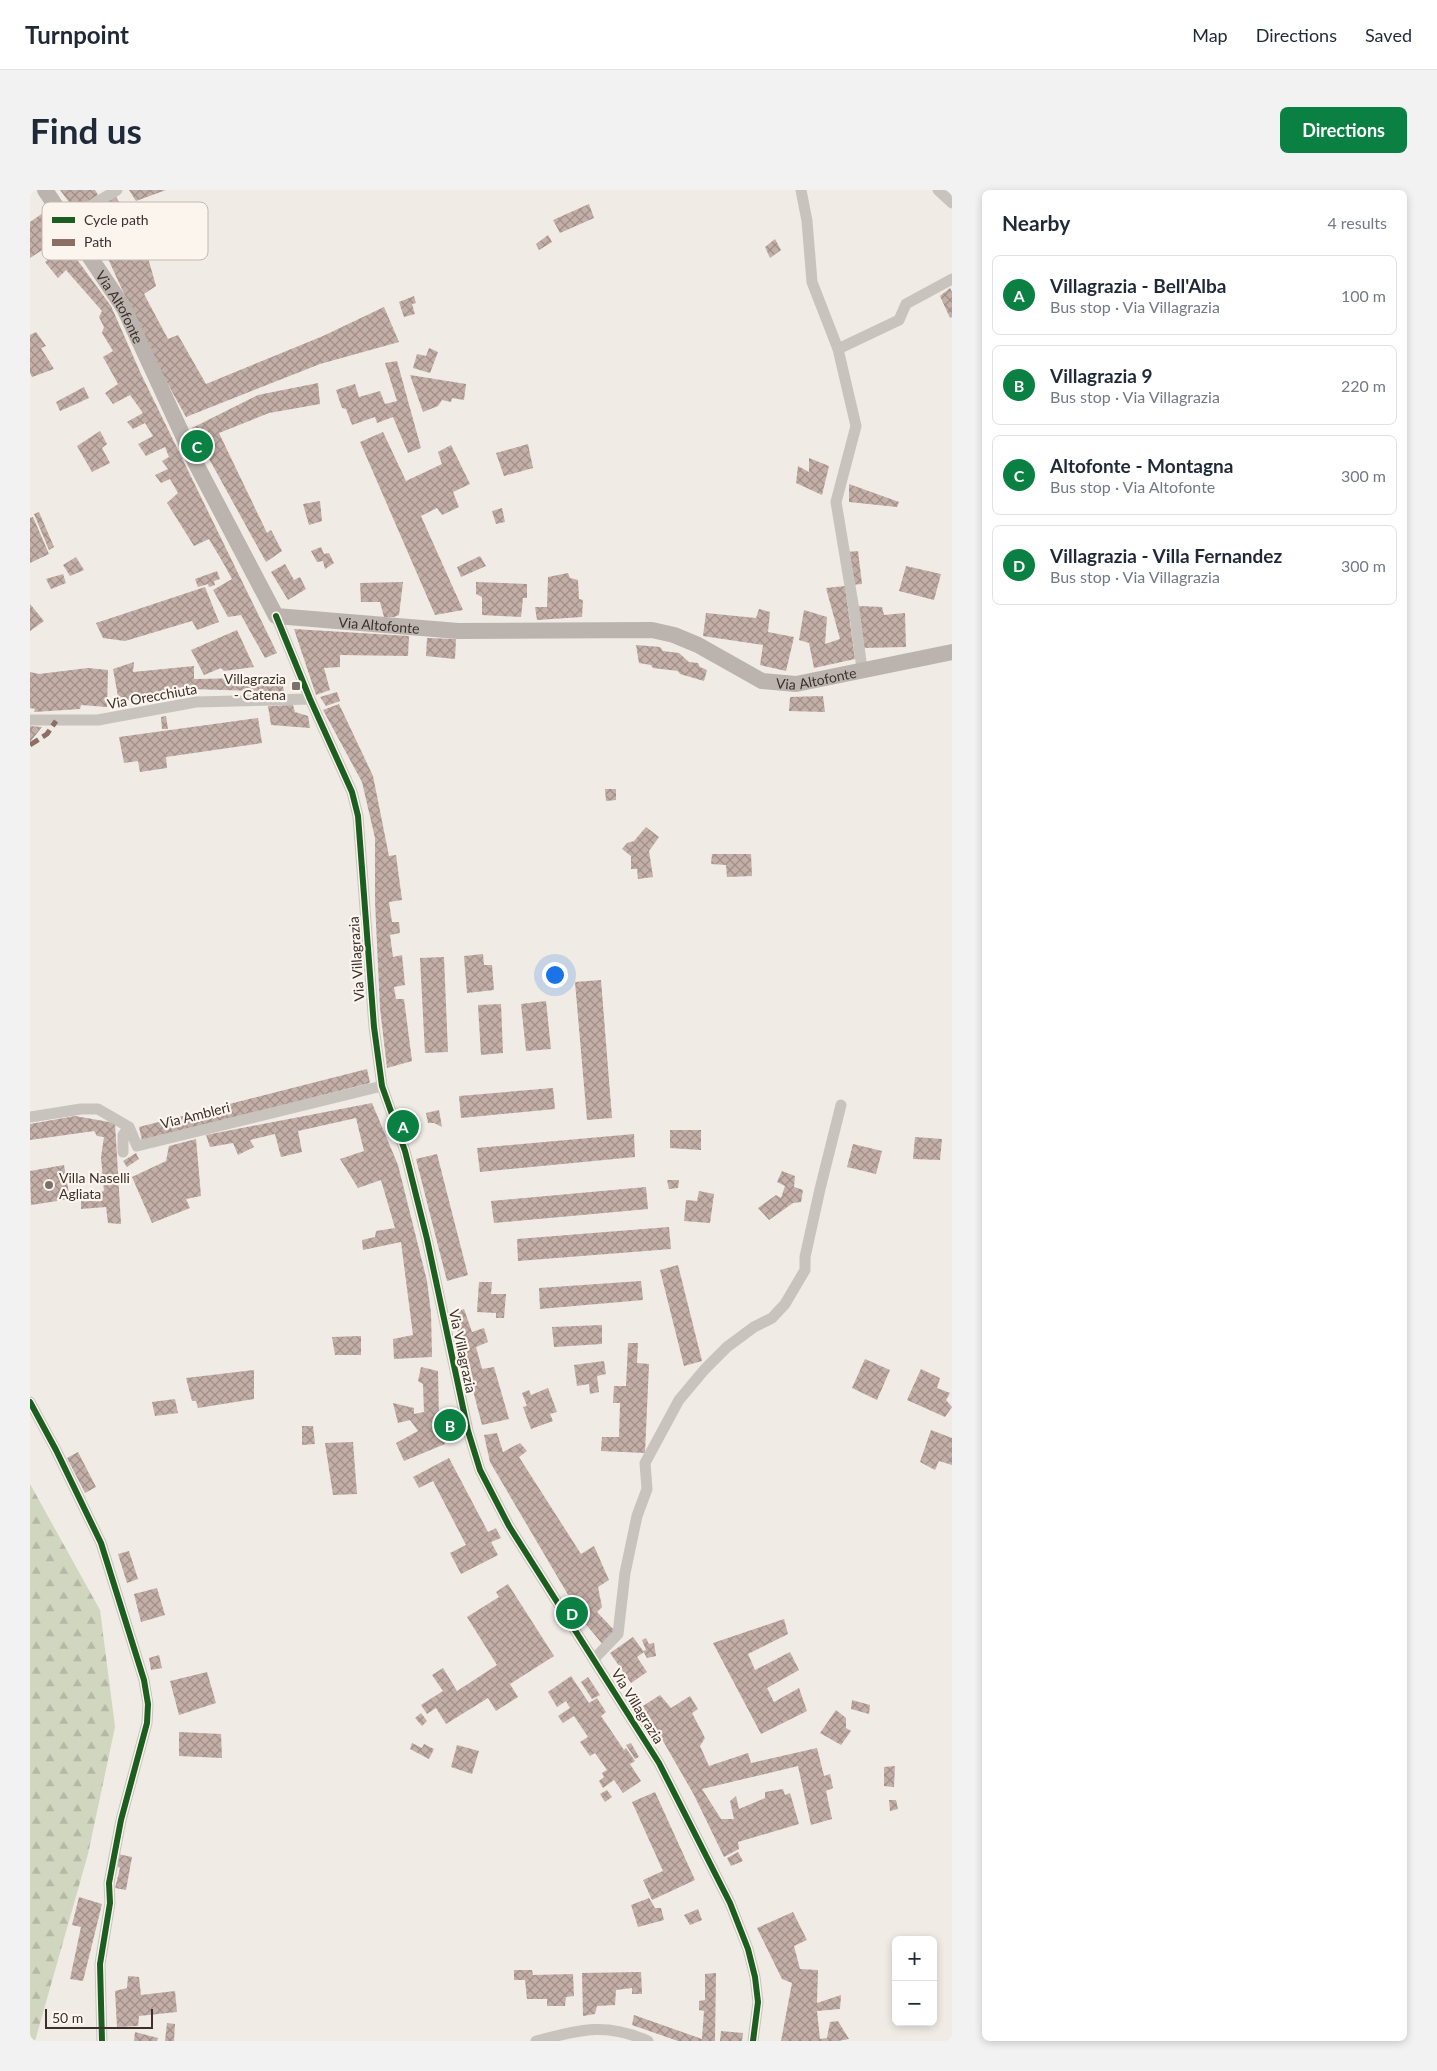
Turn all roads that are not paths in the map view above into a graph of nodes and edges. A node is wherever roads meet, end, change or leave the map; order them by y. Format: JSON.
{"nodes":[{"id":1,"x":45,"y":190,"type":"edge"},
{"id":2,"x":117,"y":190,"type":"edge"},
{"id":3,"x":801,"y":190,"type":"edge"},
{"id":4,"x":938,"y":190,"type":"edge"},
{"id":5,"x":53,"y":202,"type":"edge"},
{"id":6,"x":97,"y":202,"type":"edge"},
{"id":7,"x":952,"y":203,"type":"edge"},
{"id":8,"x":92,"y":260,"type":"edge"},
{"id":9,"x":952,"y":279,"type":"edge"},
{"id":10,"x":838,"y":349,"type":"junction"},
{"id":11,"x":276,"y":616,"type":"junction"},
{"id":12,"x":952,"y":652,"type":"edge"},
{"id":13,"x":862,"y":669,"type":"junction"},
{"id":14,"x":310,"y":699,"type":"junction"},
{"id":15,"x":30,"y":720,"type":"edge"},
{"id":16,"x":382,"y":1086,"type":"junction"},
{"id":17,"x":842,"y":1105,"type":"dead end"},
{"id":18,"x":30,"y":1117,"type":"edge"},
{"id":19,"x":129,"y":1126,"type":"junction"},
{"id":20,"x":123,"y":1152,"type":"dead end"},
{"id":21,"x":30,"y":1402,"type":"edge"},
{"id":22,"x":594,"y":1659,"type":"junction"},
{"id":23,"x":102,"y":2041,"type":"edge"},
{"id":24,"x":536,"y":2041,"type":"edge"},
{"id":25,"x":648,"y":2041,"type":"edge"},
{"id":26,"x":753,"y":2041,"type":"edge"}],
"edges":[{"from":1,"to":5,"type":"main road","name":"Via Altofonte"},
{"from":2,"to":6,"type":"street"},
{"from":3,"to":10,"type":"street"},
{"from":4,"to":7,"type":"street"},
{"from":8,"to":11,"type":"main road","name":"Via Altofonte"},
{"from":9,"to":10,"type":"street"},
{"from":10,"to":13,"type":"street"},
{"from":11,"to":13,"type":"main road","name":"Via Altofonte"},
{"from":11,"to":14,"type":"street","name":"Via Villagrazia"},
{"from":12,"to":13,"type":"main road","name":"Via Altofonte"},
{"from":14,"to":15,"type":"street","name":"Via Orecchiuta"},
{"from":14,"to":16,"type":"street","name":"Via Villagrazia"},
{"from":16,"to":19,"type":"street","name":"Via Ambleri"},
{"from":16,"to":22,"type":"street","name":"Via Villagrazia"},
{"from":17,"to":22,"type":"street"},
{"from":18,"to":19,"type":"street"},
{"from":19,"to":20,"type":"street"},
{"from":21,"to":23,"type":"street"},
{"from":22,"to":26,"type":"street","name":"Via Villagrazia"},
{"from":24,"to":25,"type":"street"}]}
